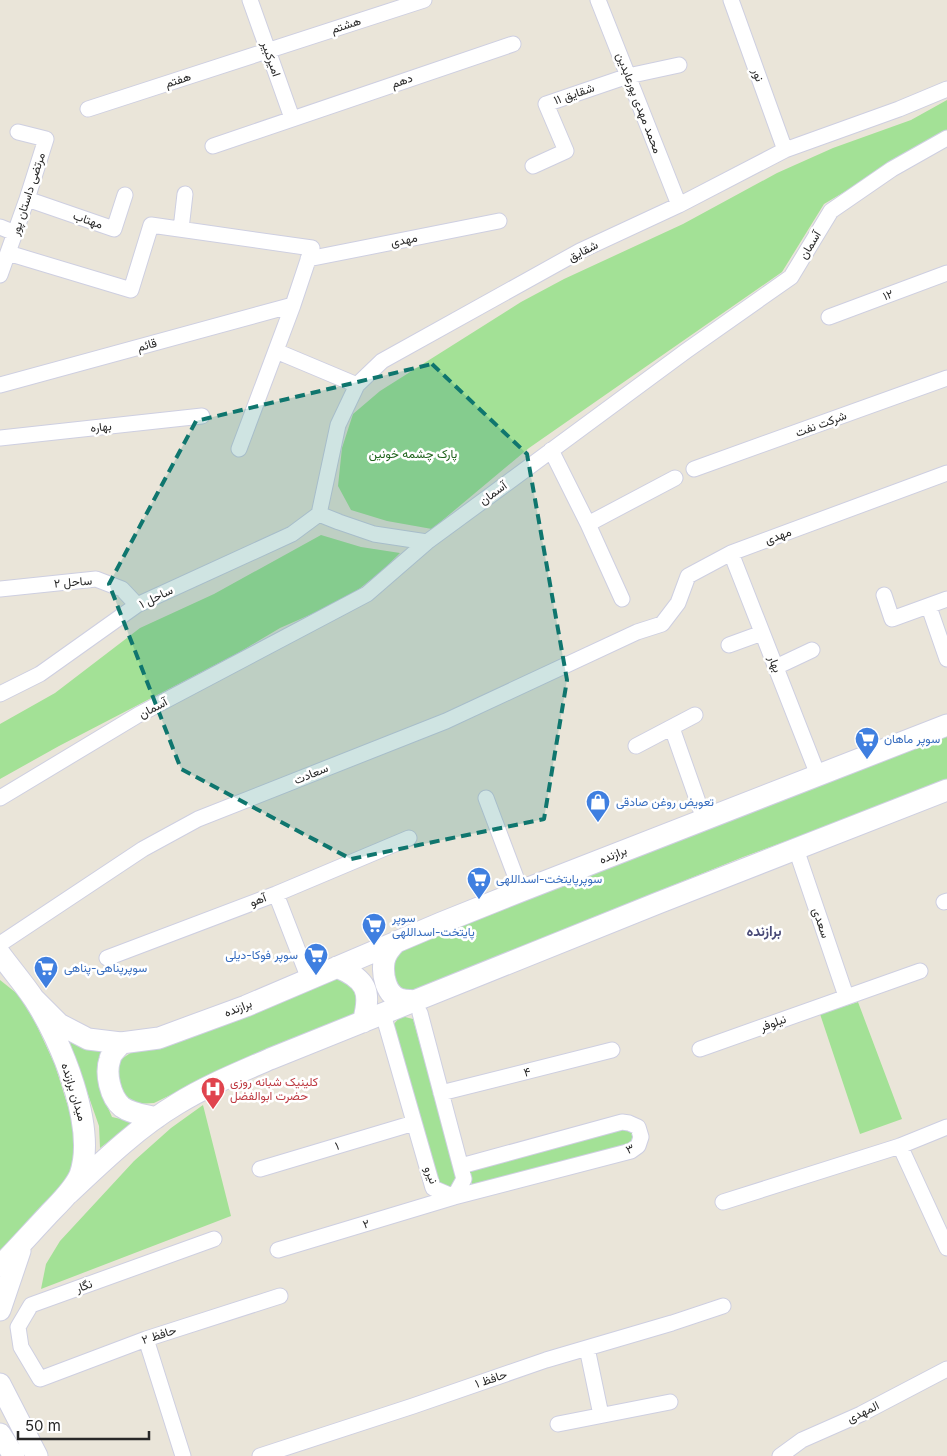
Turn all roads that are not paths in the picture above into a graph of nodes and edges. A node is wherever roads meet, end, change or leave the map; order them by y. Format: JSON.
{"nodes":[{"id":1,"x":250,"y":0,"type":"edge"},
{"id":2,"x":424,"y":0,"type":"edge"},
{"id":3,"x":598,"y":0,"type":"edge"},
{"id":4,"x":731,"y":0,"type":"edge"},
{"id":5,"x":513,"y":44,"type":"dead end"},
{"id":6,"x":268,"y":50,"type":"junction"},
{"id":7,"x":679,"y":65,"type":"dead end"},
{"id":8,"x":628,"y":76,"type":"junction"},
{"id":9,"x":947,"y":89,"type":"edge"},
{"id":10,"x":88,"y":109,"type":"dead end"},
{"id":11,"x":292,"y":118,"type":"junction"},
{"id":12,"x":18,"y":132,"type":"dead end"},
{"id":13,"x":947,"y":138,"type":"edge"},
{"id":14,"x":213,"y":146,"type":"dead end"},
{"id":15,"x":785,"y":150,"type":"junction"},
{"id":16,"x":533,"y":166,"type":"dead end"},
{"id":17,"x":125,"y":194,"type":"dead end"},
{"id":18,"x":185,"y":194,"type":"dead end"},
{"id":19,"x":28,"y":200,"type":"junction"},
{"id":20,"x":679,"y":205,"type":"junction"},
{"id":21,"x":499,"y":221,"type":"dead end"},
{"id":22,"x":0,"y":227,"type":"edge"},
{"id":23,"x":181,"y":229,"type":"junction"},
{"id":24,"x":15,"y":233,"type":"junction"},
{"id":25,"x":8,"y":254,"type":"junction"},
{"id":26,"x":308,"y":259,"type":"junction"},
{"id":27,"x":947,"y":273,"type":"edge"},
{"id":28,"x":0,"y":275,"type":"edge"},
{"id":29,"x":293,"y":305,"type":"junction"},
{"id":30,"x":829,"y":317,"type":"dead end"},
{"id":31,"x":276,"y":352,"type":"junction"},
{"id":32,"x":947,"y":378,"type":"edge"},
{"id":33,"x":0,"y":385,"type":"edge"},
{"id":34,"x":358,"y":385,"type":"junction"},
{"id":35,"x":202,"y":416,"type":"dead end"},
{"id":36,"x":0,"y":438,"type":"edge"},
{"id":37,"x":239,"y":449,"type":"dead end"},
{"id":38,"x":551,"y":450,"type":"junction"},
{"id":39,"x":694,"y":469,"type":"dead end"},
{"id":40,"x":947,"y":473,"type":"edge"},
{"id":41,"x":675,"y":478,"type":"dead end"},
{"id":42,"x":319,"y":514,"type":"junction"},
{"id":43,"x":588,"y":524,"type":"junction"},
{"id":44,"x":427,"y":542,"type":"junction"},
{"id":45,"x":731,"y":553,"type":"junction"},
{"id":46,"x":0,"y":589,"type":"edge"},
{"id":47,"x":884,"y":595,"type":"dead end"},
{"id":48,"x":947,"y":599,"type":"edge"},
{"id":49,"x":622,"y":600,"type":"dead end"},
{"id":50,"x":138,"y":605,"type":"junction"},
{"id":51,"x":929,"y":607,"type":"junction"},
{"id":52,"x":637,"y":632,"type":"joint"},
{"id":53,"x":762,"y":633,"type":"junction"},
{"id":54,"x":729,"y":645,"type":"dead end"},
{"id":55,"x":812,"y":650,"type":"dead end"},
{"id":56,"x":947,"y":659,"type":"edge"},
{"id":57,"x":776,"y":666,"type":"junction"},
{"id":58,"x":0,"y":694,"type":"edge"},
{"id":59,"x":695,"y":715,"type":"dead end"},
{"id":60,"x":947,"y":725,"type":"edge"},
{"id":61,"x":672,"y":728,"type":"junction"},
{"id":62,"x":636,"y":746,"type":"dead end"},
{"id":63,"x":818,"y":775,"type":"junction"},
{"id":64,"x":947,"y":790,"type":"edge"},
{"id":65,"x":0,"y":798,"type":"edge"},
{"id":66,"x":486,"y":798,"type":"dead end"},
{"id":67,"x":704,"y":819,"type":"junction"},
{"id":68,"x":409,"y":838,"type":"dead end"},
{"id":69,"x":796,"y":849,"type":"junction"},
{"id":70,"x":520,"y":891,"type":"junction"},
{"id":71,"x":276,"y":894,"type":"junction"},
{"id":72,"x":396,"y":942,"type":"junction"},
{"id":73,"x":0,"y":944,"type":"edge"},
{"id":74,"x":0,"y":954,"type":"edge"},
{"id":75,"x":107,"y":958,"type":"dead end"},
{"id":76,"x":336,"y":967,"type":"junction"},
{"id":77,"x":920,"y":971,"type":"dead end"},
{"id":78,"x":9,"y":975,"type":"edge"},
{"id":79,"x":309,"y":979,"type":"junction"},
{"id":80,"x":846,"y":996,"type":"junction"},
{"id":81,"x":34,"y":999,"type":"junction"},
{"id":82,"x":418,"y":1007,"type":"junction"},
{"id":83,"x":383,"y":1014,"type":"junction"},
{"id":84,"x":363,"y":1022,"type":"junction"},
{"id":85,"x":122,"y":1043,"type":"junction"},
{"id":86,"x":700,"y":1049,"type":"dead end"},
{"id":87,"x":612,"y":1050,"type":"dead end"},
{"id":88,"x":441,"y":1093,"type":"junction"},
{"id":89,"x":156,"y":1118,"type":"junction"},
{"id":90,"x":414,"y":1123,"type":"junction"},
{"id":91,"x":947,"y":1127,"type":"edge"},
{"id":92,"x":900,"y":1146,"type":"junction"},
{"id":93,"x":461,"y":1166,"type":"junction"},
{"id":94,"x":260,"y":1169,"type":"dead end"},
{"id":95,"x":68,"y":1194,"type":"junction"},
{"id":96,"x":454,"y":1198,"type":"junction"},
{"id":97,"x":723,"y":1202,"type":"dead end"},
{"id":98,"x":214,"y":1240,"type":"dead end"},
{"id":99,"x":23,"y":1242,"type":"junction"},
{"id":100,"x":947,"y":1248,"type":"edge"},
{"id":101,"x":278,"y":1250,"type":"dead end"},
{"id":102,"x":0,"y":1266,"type":"edge"},
{"id":103,"x":280,"y":1296,"type":"dead end"},
{"id":104,"x":724,"y":1306,"type":"dead end"},
{"id":105,"x":0,"y":1310,"type":"edge"},
{"id":106,"x":146,"y":1339,"type":"junction"},
{"id":107,"x":587,"y":1348,"type":"junction"},
{"id":108,"x":947,"y":1369,"type":"edge"},
{"id":109,"x":40,"y":1379,"type":"joint"},
{"id":110,"x":0,"y":1383,"type":"edge"},
{"id":111,"x":670,"y":1402,"type":"dead end"},
{"id":112,"x":601,"y":1414,"type":"junction"},
{"id":113,"x":558,"y":1424,"type":"dead end"},
{"id":114,"x":0,"y":1434,"type":"edge"},
{"id":115,"x":14,"y":1456,"type":"edge"},
{"id":116,"x":37,"y":1456,"type":"edge"},
{"id":117,"x":183,"y":1456,"type":"edge"},
{"id":118,"x":260,"y":1456,"type":"edge"},
{"id":119,"x":780,"y":1456,"type":"edge"}],
"edges":[{"from":1,"to":6,"type":"street","name":"امیرکبیر"},
{"from":2,"to":6,"type":"street","name":"هشتم"},
{"from":3,"to":8,"type":"street","name":"محمد مهدی پورعابدین"},
{"from":4,"to":15,"type":"street","name":"نور"},
{"from":5,"to":11,"type":"street","name":"دهم"},
{"from":6,"to":10,"type":"street","name":"هفتم"},
{"from":6,"to":11,"type":"street","name":"امیرکبیر"},
{"from":7,"to":8,"type":"street"},
{"from":8,"to":16,"type":"street","name":"شقایق ۱۱"},
{"from":8,"to":20,"type":"street","name":"محمد مهدی پورعابدین"},
{"from":9,"to":15,"type":"street","name":"شقایق"},
{"from":11,"to":14,"type":"street","name":"دهم"},
{"from":12,"to":19,"type":"street","name":"مرتضی داستان پور"},
{"from":13,"to":38,"type":"street","name":"آسمان"},
{"from":15,"to":20,"type":"street","name":"شقایق"},
{"from":17,"to":19,"type":"street","name":"مهتاب"},
{"from":18,"to":23,"type":"street"},
{"from":19,"to":24,"type":"street","name":"مرتضی داستان پور"},
{"from":20,"to":34,"type":"street","name":"شقایق"},
{"from":21,"to":26,"type":"street","name":"مهدی"},
{"from":22,"to":24,"type":"street"},
{"from":23,"to":25,"type":"street"},
{"from":23,"to":26,"type":"street"},
{"from":24,"to":25,"type":"street","name":"مرتضی داستان پور"},
{"from":25,"to":28,"type":"street","name":"مرتضی داستان پور"},
{"from":26,"to":29,"type":"street"},
{"from":27,"to":30,"type":"street","name":"۱۲"},
{"from":29,"to":31,"type":"street"},
{"from":29,"to":33,"type":"street","name":"قائم"},
{"from":31,"to":34,"type":"street"},
{"from":31,"to":37,"type":"street"},
{"from":32,"to":39,"type":"street","name":"شرکت نفت"},
{"from":34,"to":42,"type":"street","name":"شقایق"},
{"from":35,"to":36,"type":"street","name":"بهاره"},
{"from":38,"to":43,"type":"street"},
{"from":38,"to":44,"type":"street","name":"آسمان"},
{"from":40,"to":45,"type":"street","name":"مهدی"},
{"from":41,"to":43,"type":"street"},
{"from":42,"to":44,"type":"street"},
{"from":42,"to":50,"type":"street","name":"ساحل ۱"},
{"from":43,"to":49,"type":"street"},
{"from":44,"to":65,"type":"street","name":"آسمان"},
{"from":45,"to":52,"type":"street","name":"مهدی"},
{"from":45,"to":53,"type":"street","name":"بهار"},
{"from":46,"to":50,"type":"street","name":"ساحل ۲"},
{"from":47,"to":51,"type":"street"},
{"from":48,"to":51,"type":"street"},
{"from":50,"to":58,"type":"street","name":"ساحل ۱"},
{"from":51,"to":56,"type":"street"},
{"from":52,"to":73,"type":"street","name":"سعادت"},
{"from":53,"to":54,"type":"street"},
{"from":53,"to":57,"type":"street","name":"بهار"},
{"from":55,"to":57,"type":"street"},
{"from":57,"to":63,"type":"street","name":"بهار"},
{"from":59,"to":61,"type":"street"},
{"from":60,"to":63,"type":"main road","name":"برازنده"},
{"from":61,"to":62,"type":"street"},
{"from":61,"to":67,"type":"street"},
{"from":63,"to":67,"type":"main road","name":"برازنده"},
{"from":64,"to":69,"type":"main road"},
{"from":66,"to":70,"type":"street"},
{"from":67,"to":70,"type":"main road","name":"برازنده"},
{"from":68,"to":71,"type":"street","name":"آهو"},
{"from":69,"to":80,"type":"street","name":"سعدی"},
{"from":69,"to":82,"type":"main road"},
{"from":70,"to":72,"type":"main road","name":"برازنده"},
{"from":71,"to":75,"type":"street","name":"آهو"},
{"from":71,"to":79,"type":"street"},
{"from":72,"to":76,"type":"main road","name":"برازنده"},
{"from":72,"to":82,"type":"main road"},
{"from":74,"to":78,"type":"main road","name":"میدان برازنده"},
{"from":76,"to":79,"type":"main road","name":"برازنده"},
{"from":76,"to":84,"type":"main road"},
{"from":77,"to":80,"type":"street"},
{"from":78,"to":81,"type":"main road","name":"میدان برازنده"},
{"from":79,"to":85,"type":"main road","name":"برازنده"},
{"from":80,"to":86,"type":"street","name":"نیلوفر"},
{"from":81,"to":85,"type":"main road","name":"برازنده"},
{"from":81,"to":95,"type":"main road","name":"میدان برازنده"},
{"from":82,"to":83,"type":"main road"},
{"from":82,"to":88,"type":"street"},
{"from":83,"to":84,"type":"main road"},
{"from":83,"to":90,"type":"street","name":"نیرو"},
{"from":84,"to":89,"type":"main road"},
{"from":85,"to":89,"type":"main road"},
{"from":87,"to":88,"type":"street","name":"۴"},
{"from":88,"to":93,"type":"street"},
{"from":89,"to":95,"type":"main road"},
{"from":90,"to":94,"type":"street","name":"۱"},
{"from":90,"to":96,"type":"street","name":"نیرو"},
{"from":91,"to":92,"type":"street"},
{"from":92,"to":97,"type":"street"},
{"from":92,"to":100,"type":"street"},
{"from":93,"to":96,"type":"street"},
{"from":93,"to":96,"type":"street","name":"۳"},
{"from":95,"to":99,"type":"main road","name":"میدان برازنده"},
{"from":96,"to":101,"type":"street","name":"۲"},
{"from":98,"to":109,"type":"street","name":"نگار"},
{"from":99,"to":102,"type":"main road","name":"میدان برازنده"},
{"from":99,"to":105,"type":"main road"},
{"from":103,"to":106,"type":"street","name":"حافظ ۲"},
{"from":104,"to":107,"type":"street","name":"حافظ ۱"},
{"from":106,"to":109,"type":"street","name":"حافظ ۲"},
{"from":106,"to":117,"type":"street"},
{"from":107,"to":112,"type":"street"},
{"from":107,"to":118,"type":"street","name":"حافظ ۱"},
{"from":108,"to":119,"type":"street","name":"المهدی"},
{"from":110,"to":116,"type":"main road"},
{"from":111,"to":112,"type":"street"},
{"from":112,"to":113,"type":"street"},
{"from":114,"to":115,"type":"main road"}]}
